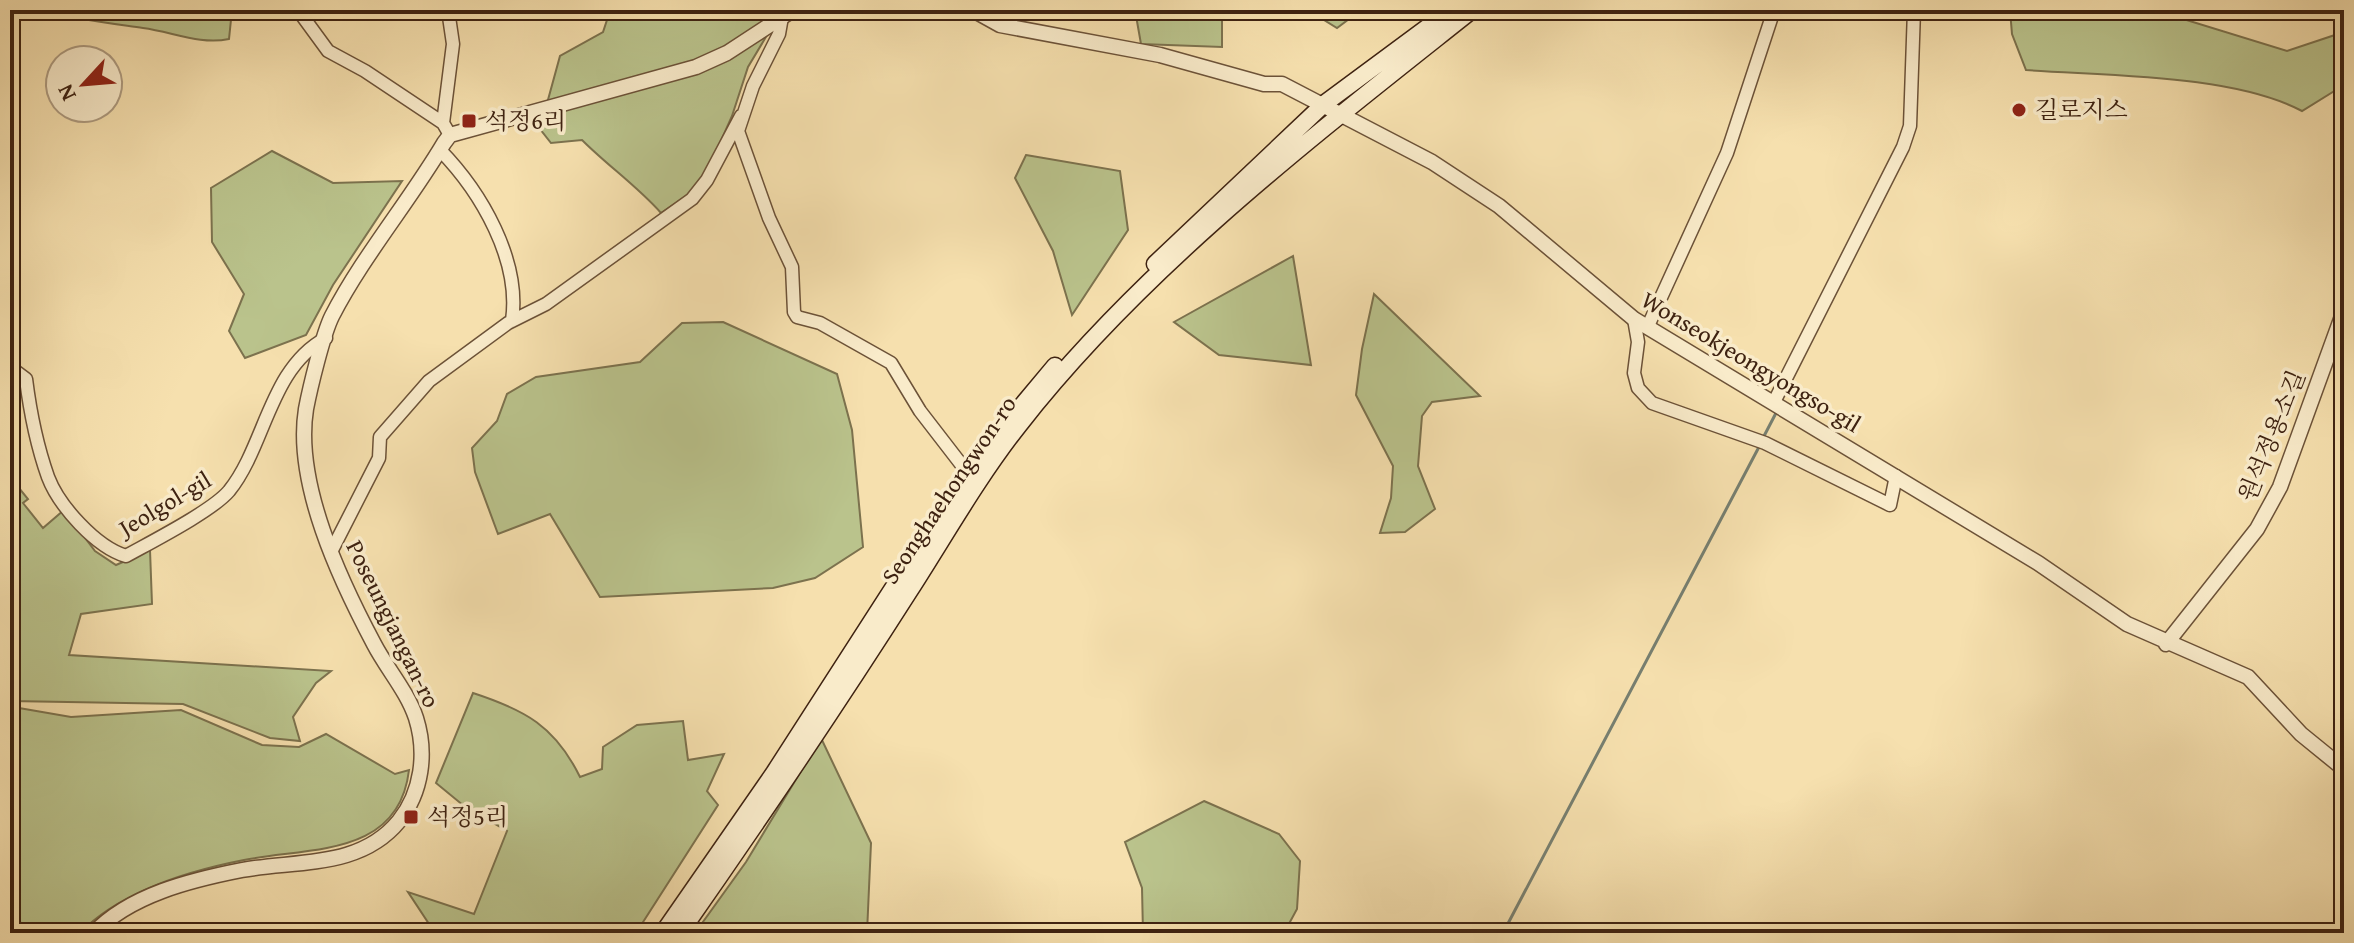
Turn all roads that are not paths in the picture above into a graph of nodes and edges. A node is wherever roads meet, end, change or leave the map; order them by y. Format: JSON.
{"nodes":[{"id":1,"x":298,"y":10,"type":"edge"},
{"id":2,"x":448,"y":10,"type":"edge"},
{"id":3,"x":973,"y":10,"type":"edge"},
{"id":4,"x":1451,"y":10,"type":"edge"},
{"id":5,"x":1472,"y":10,"type":"edge"},
{"id":6,"x":1774,"y":10,"type":"edge"},
{"id":7,"x":1914,"y":10,"type":"edge"},
{"id":8,"x":788,"y":14,"type":"edge"},
{"id":9,"x":1331,"y":109,"type":"junction"},
{"id":10,"x":741,"y":116,"type":"junction"},
{"id":11,"x":446,"y":129,"type":"junction"},
{"id":12,"x":440,"y":150,"type":"junction"},
{"id":13,"x":2344,"y":311,"type":"edge"},
{"id":14,"x":1634,"y":319,"type":"junction"},
{"id":15,"x":512,"y":321,"type":"junction"},
{"id":16,"x":1648,"y":326,"type":"junction"},
{"id":17,"x":326,"y":338,"type":"junction"},
{"id":18,"x":10,"y":367,"type":"edge"},
{"id":19,"x":1774,"y":402,"type":"junction"},
{"id":20,"x":964,"y":468,"type":"dead end"},
{"id":21,"x":1896,"y":476,"type":"junction"},
{"id":22,"x":332,"y":550,"type":"junction"},
{"id":23,"x":2166,"y":644,"type":"junction"},
{"id":24,"x":2344,"y":769,"type":"edge"},
{"id":25,"x":94,"y":933,"type":"edge"},
{"id":26,"x":663,"y":933,"type":"edge"},
{"id":27,"x":680,"y":933,"type":"edge"}],
"edges":[{"from":1,"to":11,"type":"street"},
{"from":2,"to":11,"type":"street"},
{"from":3,"to":9,"type":"street","name":"Wonseokjeongyongso-gil"},
{"from":4,"to":9,"type":"main road","name":"Seonghaehongwon-ro"},
{"from":5,"to":9,"type":"main road","name":"Seonghaehongwon-ro"},
{"from":6,"to":16,"type":"street"},
{"from":7,"to":19,"type":"street"},
{"from":8,"to":10,"type":"street"},
{"from":8,"to":11,"type":"street"},
{"from":9,"to":14,"type":"street","name":"Wonseokjeongyongso-gil"},
{"from":9,"to":26,"type":"main road","name":"Seonghaehongwon-ro"},
{"from":9,"to":27,"type":"main road","name":"Seonghaehongwon-ro"},
{"from":10,"to":15,"type":"street"},
{"from":10,"to":20,"type":"street"},
{"from":11,"to":12,"type":"street","name":"Poseungjangan-ro"},
{"from":12,"to":15,"type":"street"},
{"from":12,"to":17,"type":"street","name":"Poseungjangan-ro"},
{"from":13,"to":23,"type":"street","name":"원석정용소길"},
{"from":14,"to":16,"type":"street","name":"Wonseokjeongyongso-gil"},
{"from":14,"to":21,"type":"street"},
{"from":15,"to":22,"type":"street"},
{"from":16,"to":19,"type":"street","name":"Wonseokjeongyongso-gil"},
{"from":17,"to":18,"type":"street","name":"Jeolgol-gil"},
{"from":17,"to":22,"type":"street","name":"Poseungjangan-ro"},
{"from":19,"to":21,"type":"street","name":"Wonseokjeongyongso-gil"},
{"from":21,"to":23,"type":"street","name":"Wonseokjeongyongso-gil"},
{"from":22,"to":25,"type":"street","name":"Poseungjangan-ro"},
{"from":23,"to":24,"type":"street","name":"Wonseokjeongyongso-gil"}]}
